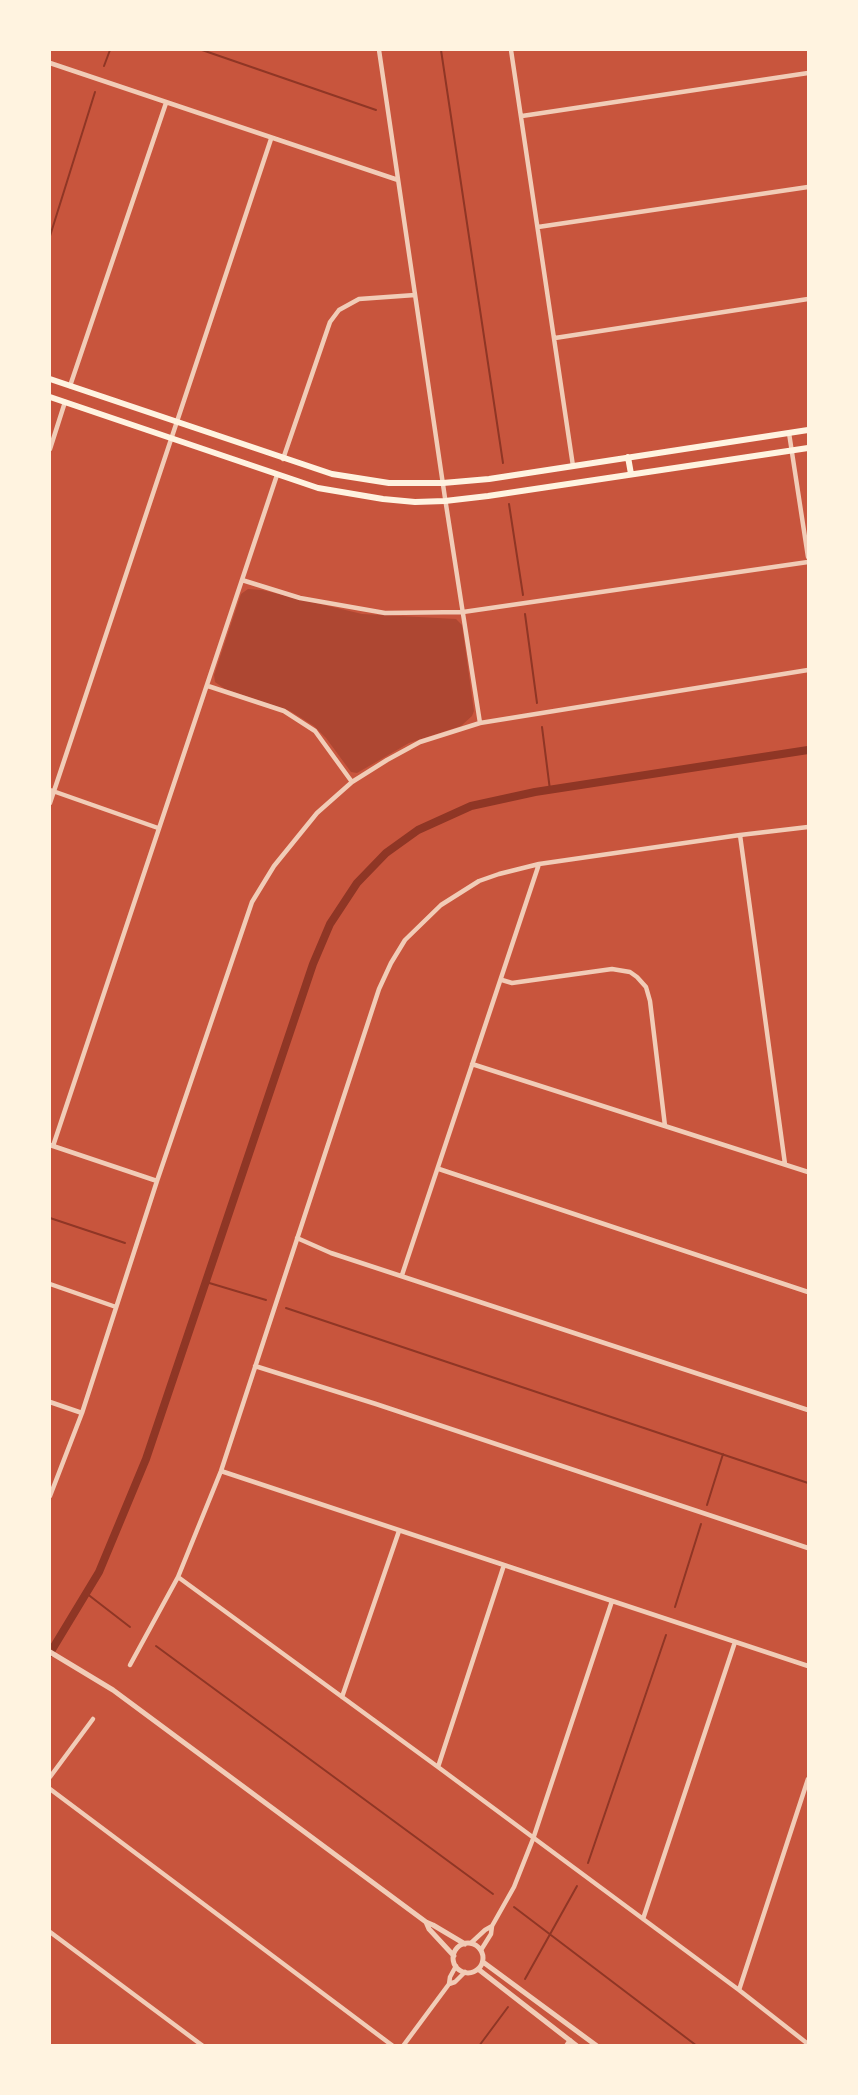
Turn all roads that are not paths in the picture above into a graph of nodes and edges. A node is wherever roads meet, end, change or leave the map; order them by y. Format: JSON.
{"nodes":[{"id":1,"x":379,"y":50,"type":"edge"},
{"id":2,"x":512,"y":50,"type":"edge"},
{"id":3,"x":50,"y":63,"type":"edge"},
{"id":4,"x":808,"y":73,"type":"edge"},
{"id":5,"x":166,"y":103,"type":"junction"},
{"id":6,"x":522,"y":116,"type":"junction"},
{"id":7,"x":271,"y":139,"type":"junction"},
{"id":8,"x":398,"y":180,"type":"junction"},
{"id":9,"x":808,"y":187,"type":"edge"},
{"id":10,"x":538,"y":227,"type":"junction"},
{"id":11,"x":415,"y":295,"type":"junction"},
{"id":12,"x":808,"y":299,"type":"edge"},
{"id":13,"x":555,"y":338,"type":"junction"},
{"id":14,"x":50,"y":380,"type":"edge"},
{"id":15,"x":70,"y":386,"type":"junction"},
{"id":16,"x":50,"y":397,"type":"edge"},
{"id":17,"x":65,"y":402,"type":"junction"},
{"id":18,"x":176,"y":423,"type":"junction"},
{"id":19,"x":808,"y":430,"type":"edge"},
{"id":20,"x":789,"y":433,"type":"junction"},
{"id":21,"x":171,"y":438,"type":"junction"},
{"id":22,"x":808,"y":448,"type":"edge"},
{"id":23,"x":50,"y":449,"type":"edge"},
{"id":24,"x":791,"y":451,"type":"junction"},
{"id":25,"x":628,"y":458,"type":"junction"},
{"id":26,"x":283,"y":459,"type":"junction"},
{"id":27,"x":573,"y":466,"type":"junction"},
{"id":28,"x":631,"y":474,"type":"junction"},
{"id":29,"x":277,"y":475,"type":"junction"},
{"id":30,"x":443,"y":483,"type":"junction"},
{"id":31,"x":445,"y":499,"type":"junction"},
{"id":32,"x":808,"y":560,"type":"edge"},
{"id":33,"x":242,"y":580,"type":"junction"},
{"id":34,"x":463,"y":612,"type":"junction"},
{"id":35,"x":808,"y":670,"type":"edge"},
{"id":36,"x":208,"y":686,"type":"junction"},
{"id":37,"x":480,"y":723,"type":"junction"},
{"id":38,"x":352,"y":782,"type":"junction"},
{"id":39,"x":51,"y":791,"type":"edge"},
{"id":40,"x":50,"y":803,"type":"edge"},
{"id":41,"x":808,"y":827,"type":"edge"},
{"id":42,"x":158,"y":828,"type":"junction"},
{"id":43,"x":740,"y":835,"type":"junction"},
{"id":44,"x":539,"y":864,"type":"junction"},
{"id":45,"x":502,"y":980,"type":"junction"},
{"id":46,"x":472,"y":1064,"type":"junction"},
{"id":47,"x":665,"y":1126,"type":"junction"},
{"id":48,"x":51,"y":1146,"type":"edge"},
{"id":49,"x":785,"y":1164,"type":"junction"},
{"id":50,"x":439,"y":1169,"type":"junction"},
{"id":51,"x":808,"y":1172,"type":"edge"},
{"id":52,"x":157,"y":1182,"type":"junction"},
{"id":53,"x":297,"y":1238,"type":"junction"},
{"id":54,"x":402,"y":1275,"type":"junction"},
{"id":55,"x":50,"y":1284,"type":"edge"},
{"id":56,"x":808,"y":1292,"type":"edge"},
{"id":57,"x":116,"y":1307,"type":"junction"},
{"id":58,"x":255,"y":1366,"type":"junction"},
{"id":59,"x":50,"y":1402,"type":"edge"},
{"id":60,"x":808,"y":1410,"type":"edge"},
{"id":61,"x":82,"y":1413,"type":"junction"},
{"id":62,"x":221,"y":1471,"type":"junction"},
{"id":63,"x":50,"y":1496,"type":"edge"},
{"id":64,"x":399,"y":1531,"type":"junction"},
{"id":65,"x":808,"y":1548,"type":"edge"},
{"id":66,"x":504,"y":1565,"type":"junction"},
{"id":67,"x":178,"y":1577,"type":"junction"},
{"id":68,"x":612,"y":1602,"type":"junction"},
{"id":69,"x":735,"y":1642,"type":"junction"},
{"id":70,"x":50,"y":1652,"type":"edge"},
{"id":71,"x":130,"y":1665,"type":"dead end"},
{"id":72,"x":808,"y":1666,"type":"edge"},
{"id":73,"x":342,"y":1697,"type":"junction"},
{"id":74,"x":93,"y":1719,"type":"dead end"},
{"id":75,"x":438,"y":1767,"type":"junction"},
{"id":76,"x":50,"y":1777,"type":"edge"},
{"id":77,"x":808,"y":1779,"type":"edge"},
{"id":78,"x":50,"y":1789,"type":"edge"},
{"id":79,"x":533,"y":1839,"type":"junction"},
{"id":80,"x":643,"y":1919,"type":"junction"},
{"id":81,"x":426,"y":1922,"type":"junction"},
{"id":82,"x":492,"y":1926,"type":"junction"},
{"id":83,"x":50,"y":1932,"type":"edge"},
{"id":84,"x":468,"y":1943,"type":"junction"},
{"id":85,"x":481,"y":1950,"type":"junction"},
{"id":86,"x":454,"y":1956,"type":"junction"},
{"id":87,"x":483,"y":1962,"type":"junction"},
{"id":88,"x":456,"y":1966,"type":"junction"},
{"id":89,"x":477,"y":1970,"type":"junction"},
{"id":90,"x":465,"y":1972,"type":"junction"},
{"id":91,"x":449,"y":1984,"type":"junction"},
{"id":92,"x":739,"y":1990,"type":"junction"},
{"id":93,"x":568,"y":2043,"type":"edge"},
{"id":94,"x":808,"y":2044,"type":"edge"},
{"id":95,"x":203,"y":2046,"type":"edge"},
{"id":96,"x":393,"y":2046,"type":"edge"},
{"id":97,"x":403,"y":2046,"type":"edge"},
{"id":98,"x":577,"y":2046,"type":"edge"},
{"id":99,"x":597,"y":2046,"type":"edge"}],
"edges":[{"from":1,"to":8,"type":"street"},
{"from":2,"to":6,"type":"street"},
{"from":3,"to":5,"type":"street"},
{"from":4,"to":6,"type":"street"},
{"from":5,"to":7,"type":"street"},
{"from":5,"to":15,"type":"street"},
{"from":6,"to":10,"type":"street"},
{"from":7,"to":8,"type":"street"},
{"from":7,"to":18,"type":"street"},
{"from":8,"to":11,"type":"street"},
{"from":9,"to":10,"type":"street"},
{"from":10,"to":13,"type":"street"},
{"from":11,"to":26,"type":"street"},
{"from":11,"to":30,"type":"street"},
{"from":12,"to":13,"type":"street"},
{"from":13,"to":27,"type":"street"},
{"from":14,"to":15,"type":"main road"},
{"from":15,"to":18,"type":"main road"},
{"from":16,"to":17,"type":"main road"},
{"from":17,"to":21,"type":"main road"},
{"from":17,"to":23,"type":"street"},
{"from":18,"to":21,"type":"street"},
{"from":18,"to":26,"type":"main road"},
{"from":19,"to":20,"type":"main road"},
{"from":20,"to":24,"type":"street"},
{"from":20,"to":25,"type":"main road"},
{"from":21,"to":29,"type":"main road"},
{"from":21,"to":39,"type":"street"},
{"from":22,"to":24,"type":"main road"},
{"from":24,"to":28,"type":"main road"},
{"from":24,"to":32,"type":"street"},
{"from":25,"to":27,"type":"main road"},
{"from":25,"to":28,"type":"main road"},
{"from":26,"to":30,"type":"main road"},
{"from":27,"to":30,"type":"main road"},
{"from":28,"to":31,"type":"main road"},
{"from":29,"to":31,"type":"main road"},
{"from":29,"to":33,"type":"street"},
{"from":30,"to":31,"type":"street"},
{"from":31,"to":34,"type":"street"},
{"from":32,"to":34,"type":"street"},
{"from":33,"to":34,"type":"street"},
{"from":33,"to":36,"type":"street"},
{"from":34,"to":37,"type":"street"},
{"from":35,"to":37,"type":"street"},
{"from":36,"to":38,"type":"street"},
{"from":36,"to":42,"type":"street"},
{"from":37,"to":38,"type":"street"},
{"from":38,"to":52,"type":"street"},
{"from":39,"to":40,"type":"street"},
{"from":39,"to":42,"type":"street"},
{"from":41,"to":43,"type":"street"},
{"from":42,"to":48,"type":"street"},
{"from":43,"to":44,"type":"street"},
{"from":43,"to":49,"type":"street"},
{"from":44,"to":45,"type":"street"},
{"from":44,"to":53,"type":"street"},
{"from":45,"to":46,"type":"street"},
{"from":45,"to":47,"type":"street"},
{"from":46,"to":47,"type":"street"},
{"from":46,"to":50,"type":"street"},
{"from":47,"to":49,"type":"street"},
{"from":48,"to":52,"type":"street"},
{"from":49,"to":51,"type":"street"},
{"from":50,"to":54,"type":"street"},
{"from":50,"to":56,"type":"street"},
{"from":52,"to":57,"type":"street"},
{"from":53,"to":54,"type":"street"},
{"from":53,"to":58,"type":"street"},
{"from":54,"to":60,"type":"street"},
{"from":55,"to":57,"type":"street"},
{"from":57,"to":61,"type":"street"},
{"from":58,"to":62,"type":"street"},
{"from":58,"to":65,"type":"street"},
{"from":59,"to":61,"type":"street"},
{"from":61,"to":63,"type":"street"},
{"from":62,"to":64,"type":"street"},
{"from":62,"to":67,"type":"street"},
{"from":64,"to":66,"type":"street"},
{"from":64,"to":73,"type":"street"},
{"from":66,"to":68,"type":"street"},
{"from":66,"to":75,"type":"street"},
{"from":67,"to":71,"type":"street"},
{"from":67,"to":73,"type":"street"},
{"from":68,"to":69,"type":"street"},
{"from":68,"to":79,"type":"street"},
{"from":69,"to":72,"type":"street"},
{"from":69,"to":80,"type":"street"},
{"from":70,"to":81,"type":"street"},
{"from":73,"to":75,"type":"street"},
{"from":74,"to":76,"type":"street"},
{"from":75,"to":79,"type":"street"},
{"from":77,"to":92,"type":"street"},
{"from":78,"to":96,"type":"street"},
{"from":79,"to":80,"type":"street"},
{"from":79,"to":82,"type":"street"},
{"from":80,"to":92,"type":"street"},
{"from":81,"to":84,"type":"street"},
{"from":81,"to":86,"type":"street"},
{"from":82,"to":84,"type":"street"},
{"from":82,"to":85,"type":"street"},
{"from":83,"to":95,"type":"street"},
{"from":84,"to":85,"type":"street"},
{"from":84,"to":86,"type":"street"},
{"from":85,"to":87,"type":"street"},
{"from":86,"to":88,"type":"street"},
{"from":87,"to":89,"type":"street"},
{"from":87,"to":99,"type":"street"},
{"from":88,"to":90,"type":"street"},
{"from":88,"to":91,"type":"street"},
{"from":89,"to":90,"type":"street"},
{"from":89,"to":93,"type":"street"},
{"from":90,"to":91,"type":"street"},
{"from":91,"to":97,"type":"street"},
{"from":92,"to":94,"type":"street"},
{"from":93,"to":98,"type":"street"}]}
